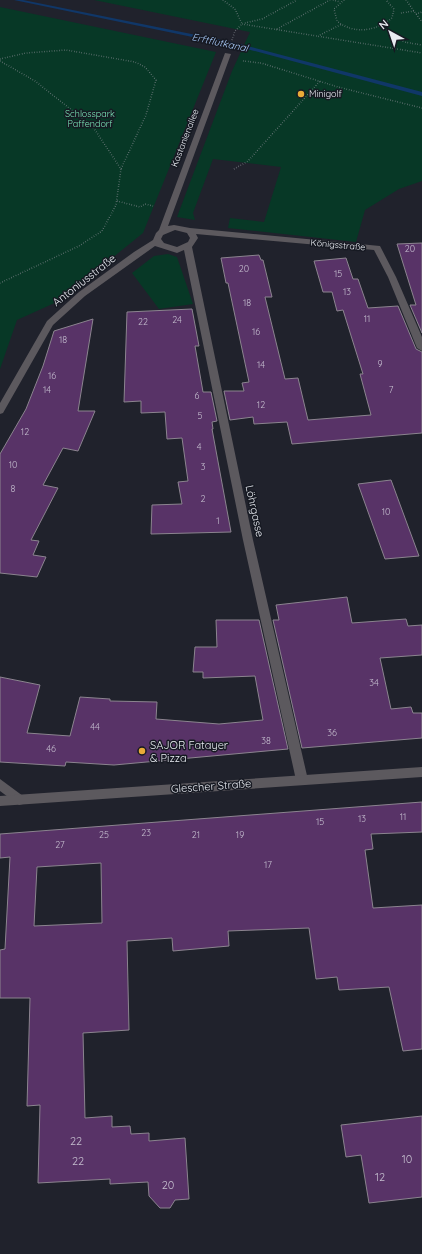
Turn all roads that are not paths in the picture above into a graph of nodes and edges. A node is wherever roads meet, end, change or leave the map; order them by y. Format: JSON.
{"nodes":[{"id":1,"x":226,"y":57,"type":"road end"},
{"id":2,"x":163,"y":230,"type":"junction"},
{"id":3,"x":190,"y":231,"type":"junction"},
{"id":4,"x":158,"y":242,"type":"junction"},
{"id":5,"x":188,"y":246,"type":"junction"},
{"id":6,"x":422,"y":348,"type":"edge"},
{"id":7,"x":0,"y":411,"type":"edge"},
{"id":8,"x":422,"y":772,"type":"edge"},
{"id":9,"x":302,"y":780,"type":"junction"},
{"id":10,"x":0,"y":784,"type":"edge"},
{"id":11,"x":19,"y":800,"type":"junction"},
{"id":12,"x":0,"y":801,"type":"edge"}],
"edges":[{"from":1,"to":2,"type":"street","name":"Kastanienallee"},
{"from":2,"to":3,"type":"street"},
{"from":2,"to":4,"type":"street"},
{"from":3,"to":5,"type":"street"},
{"from":3,"to":6,"type":"street","name":"Königsstraße"},
{"from":4,"to":5,"type":"street"},
{"from":4,"to":7,"type":"street","name":"Antoniusstraße"},
{"from":5,"to":9,"type":"street","name":"Löhrgasse"},
{"from":8,"to":9,"type":"street","name":"Glescher Straße"},
{"from":9,"to":11,"type":"street","name":"Glescher Straße"},
{"from":10,"to":11,"type":"street"},
{"from":11,"to":12,"type":"street","name":"Glescher Straße"}]}
